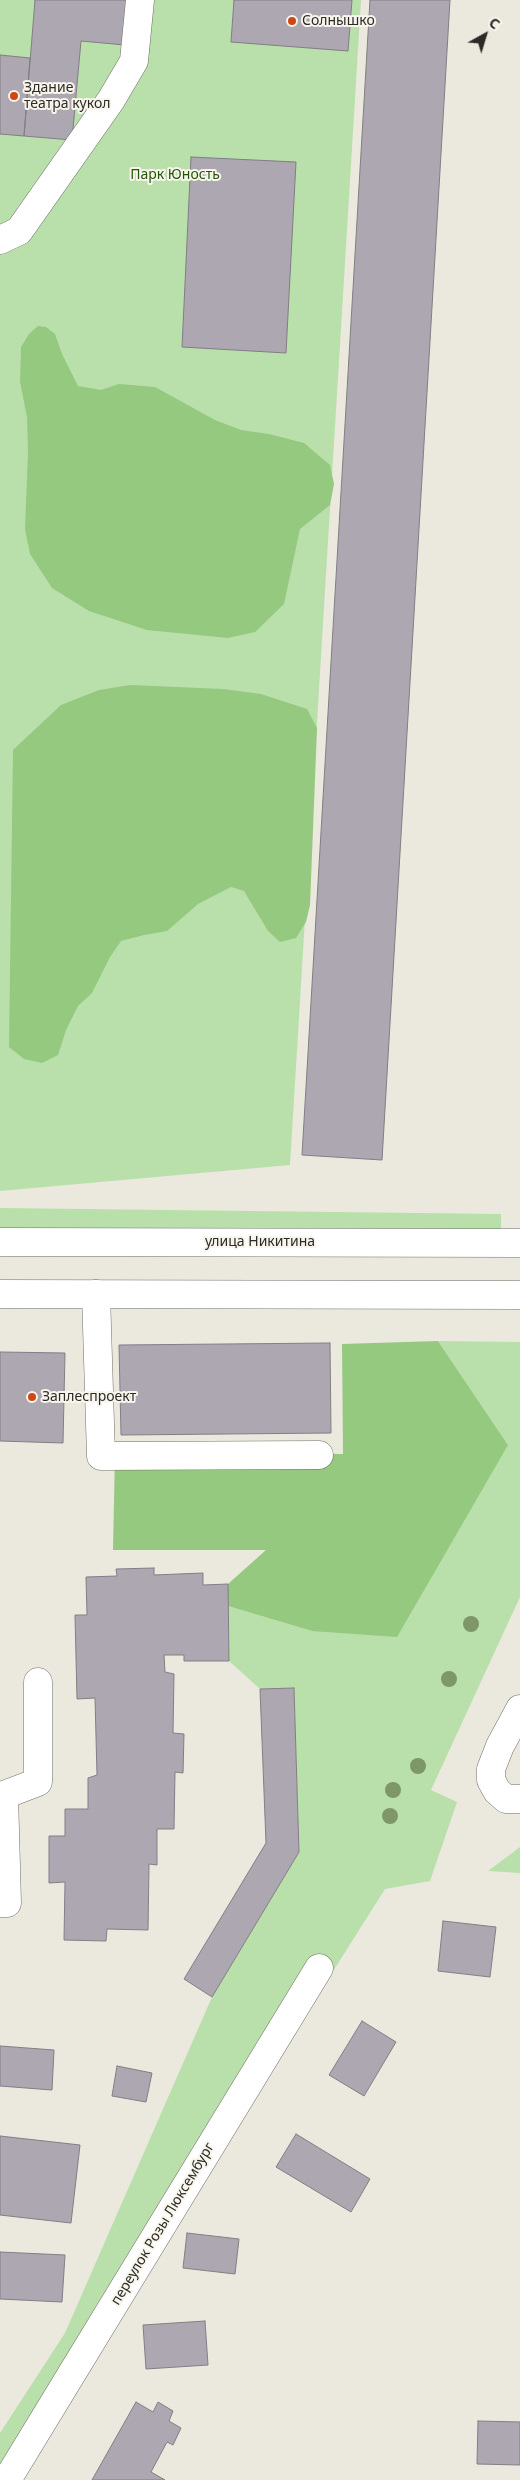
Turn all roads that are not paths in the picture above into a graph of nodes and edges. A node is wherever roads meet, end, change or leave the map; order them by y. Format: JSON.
{"nodes":[{"id":1,"x":140,"y":0,"type":"edge"},
{"id":2,"x":0,"y":240,"type":"edge"},
{"id":3,"x":0,"y":1242,"type":"edge"},
{"id":4,"x":520,"y":1243,"type":"edge"},
{"id":5,"x":0,"y":1294,"type":"edge"},
{"id":6,"x":96,"y":1294,"type":"junction"},
{"id":7,"x":520,"y":1294,"type":"edge"},
{"id":8,"x":319,"y":1455,"type":"dead end"},
{"id":9,"x":38,"y":1682,"type":"dead end"},
{"id":10,"x":520,"y":1709,"type":"edge"},
{"id":11,"x":520,"y":1800,"type":"edge"},
{"id":12,"x":0,"y":1903,"type":"edge"},
{"id":13,"x":319,"y":1968,"type":"dead end"},
{"id":14,"x":8,"y":2480,"type":"edge"}],
"edges":[{"from":1,"to":2,"type":"main road"},
{"from":3,"to":4,"type":"main road","name":"улица Никитина"},
{"from":5,"to":6,"type":"main road"},
{"from":6,"to":7,"type":"main road"},
{"from":6,"to":8,"type":"main road"},
{"from":9,"to":12,"type":"main road"},
{"from":10,"to":11,"type":"main road"},
{"from":13,"to":14,"type":"main road","name":"переулок Розы Люксембург"}]}
